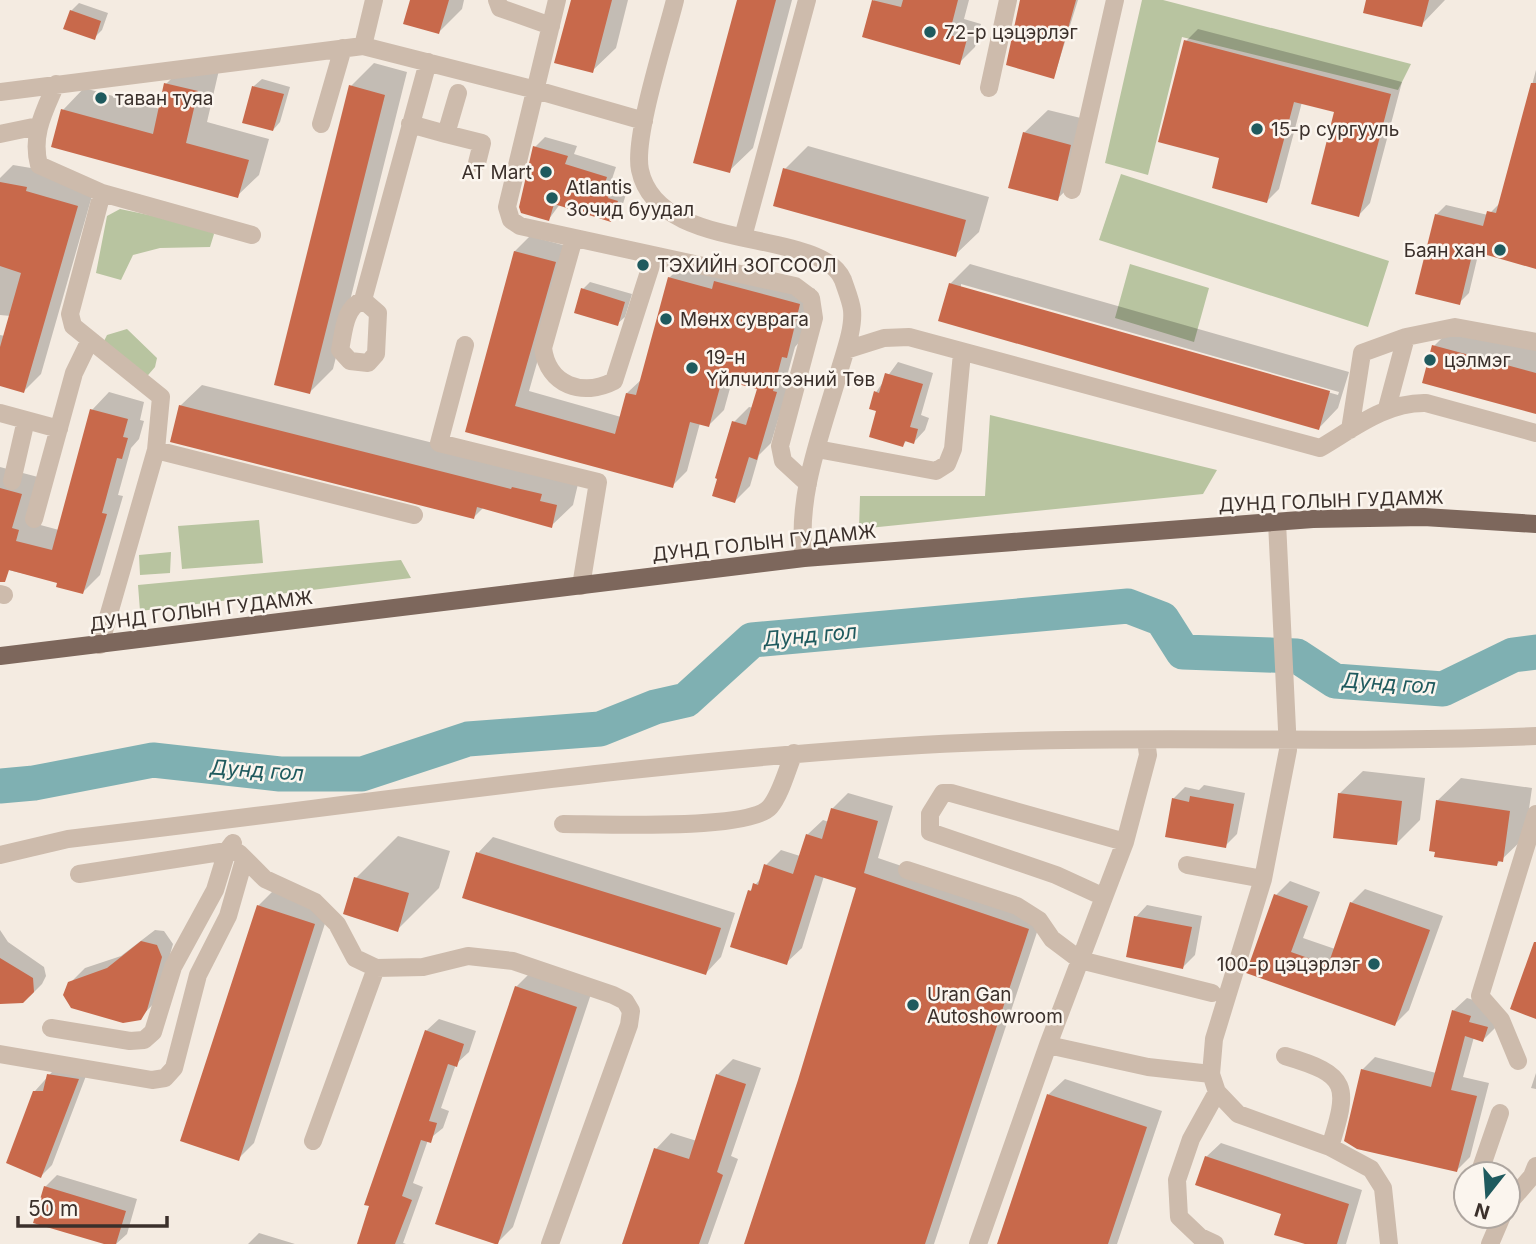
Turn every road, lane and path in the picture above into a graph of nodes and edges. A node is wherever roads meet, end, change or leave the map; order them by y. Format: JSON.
{"nodes":[{"id":1,"x":374,"y":0,"type":"edge"},
{"id":2,"x":497,"y":0,"type":"edge"},
{"id":3,"x":557,"y":0,"type":"edge"},
{"id":4,"x":675,"y":0,"type":"edge"},
{"id":5,"x":807,"y":0,"type":"edge"},
{"id":6,"x":1008,"y":0,"type":"edge"},
{"id":7,"x":1115,"y":0,"type":"edge"},
{"id":8,"x":551,"y":26,"type":"junction"},
{"id":9,"x":363,"y":46,"type":"junction"},
{"id":10,"x":343,"y":48,"type":"junction"},
{"id":11,"x":428,"y":62,"type":"junction"},
{"id":12,"x":56,"y":84,"type":"junction"},
{"id":13,"x":989,"y":88,"type":"dead end"},
{"id":14,"x":536,"y":90,"type":"junction"},
{"id":15,"x":0,"y":92,"type":"edge"},
{"id":16,"x":458,"y":93,"type":"dead end"},
{"id":17,"x":644,"y":121,"type":"junction"},
{"id":18,"x":321,"y":124,"type":"dead end"},
{"id":19,"x":410,"y":124,"type":"junction"},
{"id":20,"x":38,"y":126,"type":"junction"},
{"id":21,"x":0,"y":134,"type":"edge"},
{"id":22,"x":446,"y":134,"type":"junction"},
{"id":23,"x":477,"y":163,"type":"dead end"},
{"id":24,"x":1072,"y":190,"type":"dead end"},
{"id":25,"x":102,"y":193,"type":"junction"},
{"id":26,"x":252,"y":234,"type":"dead end"},
{"id":27,"x":743,"y":237,"type":"junction"},
{"id":28,"x":574,"y":238,"type":"junction"},
{"id":29,"x":654,"y":256,"type":"junction"},
{"id":30,"x":363,"y":300,"type":"dead end"},
{"id":31,"x":1406,"y":337,"type":"junction"},
{"id":32,"x":90,"y":340,"type":"junction"},
{"id":33,"x":1536,"y":342,"type":"edge"},
{"id":34,"x":465,"y":345,"type":"dead end"},
{"id":35,"x":846,"y":350,"type":"junction"},
{"id":36,"x":962,"y":353,"type":"junction"},
{"id":37,"x":1387,"y":408,"type":"junction"},
{"id":38,"x":0,"y":413,"type":"edge"},
{"id":39,"x":26,"y":420,"type":"junction"},
{"id":40,"x":59,"y":429,"type":"junction"},
{"id":41,"x":1350,"y":430,"type":"junction"},
{"id":42,"x":1536,"y":433,"type":"edge"},
{"id":43,"x":817,"y":449,"type":"junction"},
{"id":44,"x":156,"y":450,"type":"junction"},
{"id":45,"x":6,"y":479,"type":"edge"},
{"id":46,"x":808,"y":484,"type":"junction"},
{"id":47,"x":42,"y":490,"type":"junction"},
{"id":48,"x":414,"y":515,"type":"dead end"},
{"id":49,"x":34,"y":519,"type":"dead end"},
{"id":50,"x":1277,"y":522,"type":"junction"},
{"id":51,"x":1536,"y":524,"type":"edge"},
{"id":52,"x":804,"y":558,"type":"junction"},
{"id":53,"x":581,"y":586,"type":"junction"},
{"id":54,"x":100,"y":645,"type":"junction"},
{"id":55,"x":0,"y":656,"type":"edge"},
{"id":56,"x":1536,"y":736,"type":"edge"},
{"id":57,"x":1146,"y":740,"type":"junction"},
{"id":58,"x":1288,"y":742,"type":"junction"},
{"id":59,"x":794,"y":753,"type":"junction"},
{"id":60,"x":1536,"y":814,"type":"edge"},
{"id":61,"x":224,"y":821,"type":"junction"},
{"id":62,"x":563,"y":824,"type":"dead end"},
{"id":63,"x":1125,"y":842,"type":"junction"},
{"id":64,"x":230,"y":847,"type":"junction"},
{"id":65,"x":0,"y":855,"type":"edge"},
{"id":66,"x":244,"y":860,"type":"junction"},
{"id":67,"x":1188,"y":865,"type":"dead end"},
{"id":68,"x":907,"y":870,"type":"dead end"},
{"id":69,"x":79,"y":874,"type":"dead end"},
{"id":70,"x":1263,"y":879,"type":"junction"},
{"id":71,"x":1104,"y":897,"type":"junction"},
{"id":72,"x":1080,"y":960,"type":"junction"},
{"id":73,"x":376,"y":968,"type":"junction"},
{"id":74,"x":1212,"y":993,"type":"dead end"},
{"id":75,"x":51,"y":1028,"type":"dead end"},
{"id":76,"x":1048,"y":1045,"type":"junction"},
{"id":77,"x":0,"y":1054,"type":"edge"},
{"id":78,"x":1285,"y":1056,"type":"dead end"},
{"id":79,"x":1518,"y":1061,"type":"dead end"},
{"id":80,"x":1211,"y":1074,"type":"junction"},
{"id":81,"x":1217,"y":1092,"type":"junction"},
{"id":82,"x":1500,"y":1113,"type":"dead end"},
{"id":83,"x":313,"y":1141,"type":"dead end"},
{"id":84,"x":1330,"y":1147,"type":"junction"},
{"id":85,"x":1484,"y":1160,"type":"edge"},
{"id":86,"x":1536,"y":1166,"type":"edge"},
{"id":87,"x":1522,"y":1189,"type":"edge"},
{"id":88,"x":550,"y":1244,"type":"edge"},
{"id":89,"x":978,"y":1244,"type":"edge"},
{"id":90,"x":1215,"y":1244,"type":"edge"},
{"id":91,"x":1389,"y":1244,"type":"edge"}],
"edges":[{"from":1,"to":9,"type":"street"},
{"from":2,"to":8,"type":"street"},
{"from":3,"to":8,"type":"street"},
{"from":4,"to":17,"type":"street"},
{"from":5,"to":27,"type":"street"},
{"from":6,"to":13,"type":"street"},
{"from":7,"to":24,"type":"street"},
{"from":8,"to":14,"type":"street"},
{"from":9,"to":10,"type":"street"},
{"from":9,"to":11,"type":"street"},
{"from":10,"to":12,"type":"street"},
{"from":10,"to":18,"type":"street"},
{"from":11,"to":14,"type":"street"},
{"from":11,"to":19,"type":"street"},
{"from":12,"to":15,"type":"street"},
{"from":12,"to":20,"type":"street"},
{"from":14,"to":17,"type":"street"},
{"from":14,"to":28,"type":"street"},
{"from":16,"to":22,"type":"street"},
{"from":17,"to":27,"type":"street"},
{"from":19,"to":22,"type":"street"},
{"from":19,"to":30,"type":"street"},
{"from":20,"to":21,"type":"street"},
{"from":20,"to":25,"type":"street"},
{"from":22,"to":23,"type":"street"},
{"from":25,"to":26,"type":"street"},
{"from":25,"to":32,"type":"street"},
{"from":27,"to":35,"type":"street"},
{"from":28,"to":29,"type":"street"},
{"from":28,"to":29,"type":"street"},
{"from":29,"to":46,"type":"street"},
{"from":31,"to":33,"type":"street"},
{"from":31,"to":37,"type":"street"},
{"from":31,"to":41,"type":"street"},
{"from":32,"to":40,"type":"street"},
{"from":32,"to":44,"type":"street"},
{"from":34,"to":53,"type":"street"},
{"from":35,"to":36,"type":"street"},
{"from":35,"to":43,"type":"street"},
{"from":36,"to":41,"type":"street"},
{"from":36,"to":43,"type":"street"},
{"from":37,"to":41,"type":"street"},
{"from":37,"to":42,"type":"street"},
{"from":38,"to":39,"type":"street"},
{"from":39,"to":40,"type":"street"},
{"from":39,"to":45,"type":"street"},
{"from":40,"to":47,"type":"street"},
{"from":43,"to":46,"type":"street"},
{"from":44,"to":48,"type":"street"},
{"from":44,"to":54,"type":"street"},
{"from":45,"to":47,"type":"street"},
{"from":46,"to":52,"type":"street"},
{"from":47,"to":49,"type":"street"},
{"from":50,"to":51,"type":"main road","name":"ДУНД ГОЛЫН ГУДАМЖ"},
{"from":50,"to":52,"type":"main road","name":"ДУНД ГОЛЫН ГУДАМЖ"},
{"from":50,"to":58,"type":"street"},
{"from":52,"to":53,"type":"main road","name":"ДУНД ГОЛЫН ГУДАМЖ"},
{"from":53,"to":54,"type":"main road","name":"ДУНД ГОЛЫН ГУДАМЖ"},
{"from":54,"to":55,"type":"main road","name":"ДУНД ГОЛЫН ГУДАМЖ"},
{"from":56,"to":58,"type":"street"},
{"from":57,"to":58,"type":"street"},
{"from":57,"to":59,"type":"street"},
{"from":57,"to":63,"type":"street"},
{"from":58,"to":70,"type":"street"},
{"from":59,"to":61,"type":"street"},
{"from":59,"to":62,"type":"street"},
{"from":60,"to":79,"type":"street"},
{"from":61,"to":64,"type":"street"},
{"from":61,"to":65,"type":"street"},
{"from":63,"to":71,"type":"street"},
{"from":63,"to":71,"type":"street"},
{"from":64,"to":66,"type":"street"},
{"from":64,"to":69,"type":"street"},
{"from":64,"to":75,"type":"street"},
{"from":66,"to":73,"type":"street"},
{"from":66,"to":77,"type":"street"},
{"from":67,"to":70,"type":"street"},
{"from":68,"to":72,"type":"street"},
{"from":70,"to":80,"type":"street"},
{"from":71,"to":72,"type":"street"},
{"from":72,"to":74,"type":"street"},
{"from":72,"to":76,"type":"street"},
{"from":73,"to":83,"type":"street"},
{"from":73,"to":88,"type":"street"},
{"from":76,"to":80,"type":"street"},
{"from":76,"to":89,"type":"street"},
{"from":78,"to":84,"type":"street"},
{"from":80,"to":81,"type":"street"},
{"from":81,"to":84,"type":"street"},
{"from":81,"to":90,"type":"street"},
{"from":82,"to":85,"type":"street"},
{"from":84,"to":91,"type":"street"},
{"from":86,"to":87,"type":"street"}]}
